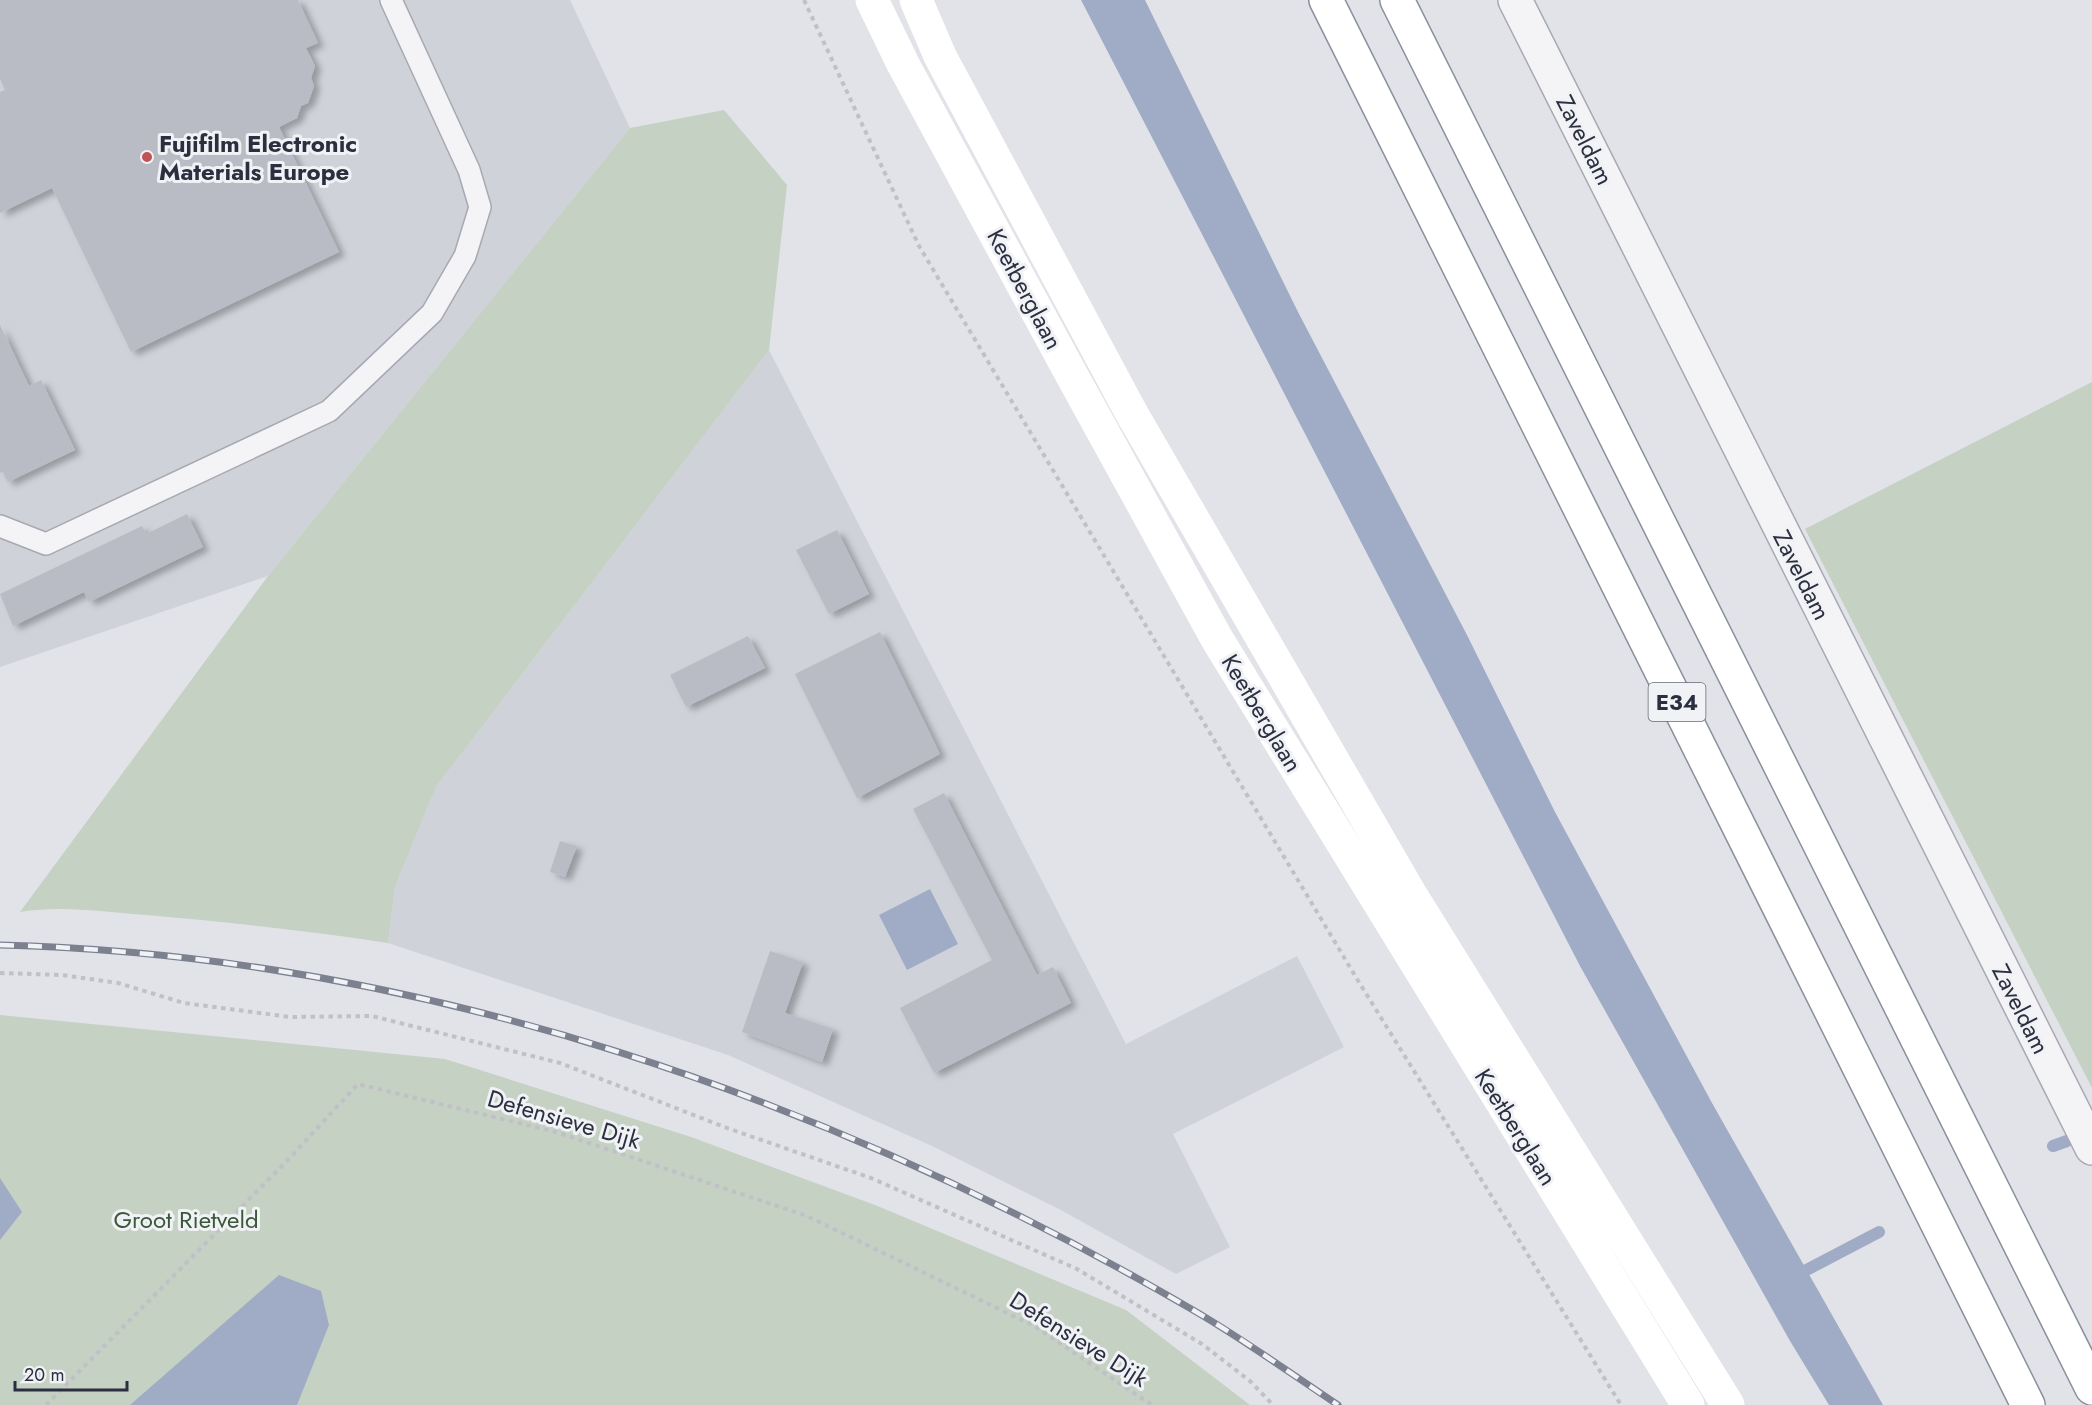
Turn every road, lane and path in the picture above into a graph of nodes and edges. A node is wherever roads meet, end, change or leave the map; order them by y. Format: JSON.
{"nodes":[{"id":1,"x":391,"y":0,"type":"edge"},
{"id":2,"x":804,"y":0,"type":"edge"},
{"id":3,"x":872,"y":0,"type":"edge"},
{"id":4,"x":916,"y":0,"type":"edge"},
{"id":5,"x":1326,"y":0,"type":"edge"},
{"id":6,"x":1397,"y":0,"type":"edge"},
{"id":7,"x":1515,"y":0,"type":"edge"},
{"id":8,"x":0,"y":526,"type":"edge"},
{"id":9,"x":0,"y":973,"type":"edge"},
{"id":10,"x":2092,"y":1148,"type":"edge"},
{"id":11,"x":2092,"y":1388,"type":"edge"},
{"id":12,"x":46,"y":1405,"type":"edge"},
{"id":13,"x":1152,"y":1405,"type":"edge"},
{"id":14,"x":1273,"y":1405,"type":"edge"},
{"id":15,"x":1621,"y":1405,"type":"edge"},
{"id":16,"x":1688,"y":1405,"type":"edge"},
{"id":17,"x":1728,"y":1405,"type":"edge"},
{"id":18,"x":2028,"y":1405,"type":"edge"}],
"edges":[{"from":1,"to":8,"type":"lane"},
{"from":2,"to":15,"type":"path"},
{"from":3,"to":16,"type":"main road","name":"Keetberglaan"},
{"from":4,"to":17,"type":"main road","name":"Keetberglaan"},
{"from":5,"to":18,"type":"main road","number":"E34"},
{"from":6,"to":11,"type":"main road","number":"E34"},
{"from":7,"to":10,"type":"street","name":"Zaveldam"},
{"from":9,"to":14,"type":"path"},
{"from":12,"to":13,"type":"path","name":"Defensieve Dijk"}]}
